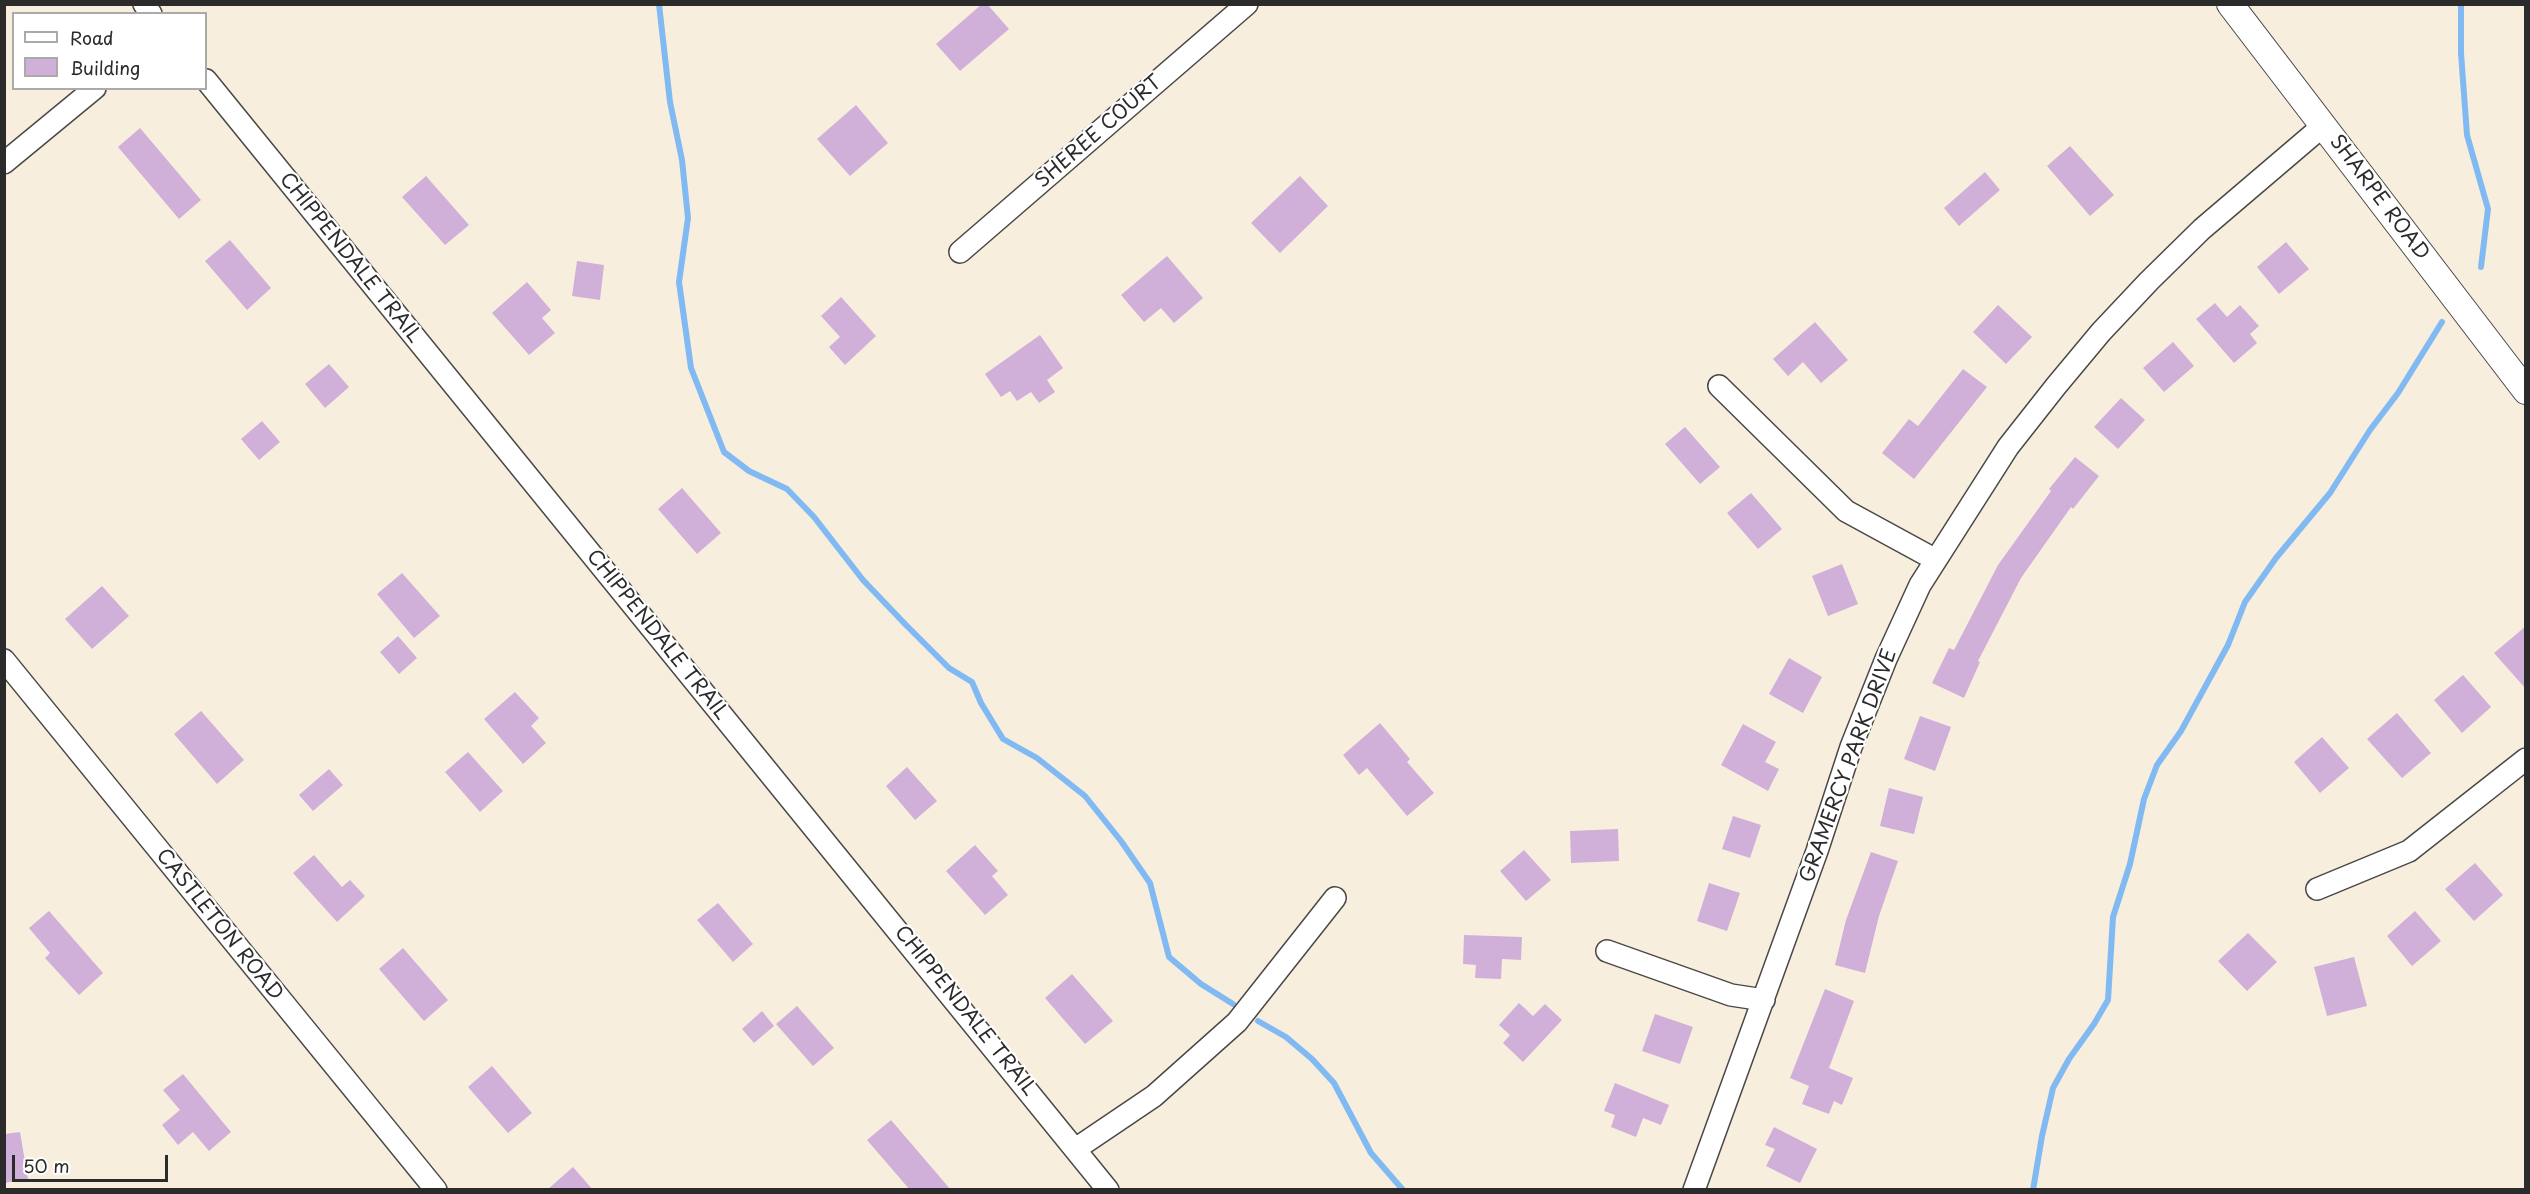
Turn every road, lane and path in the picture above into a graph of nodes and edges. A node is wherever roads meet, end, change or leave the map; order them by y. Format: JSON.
{"nodes":[{"id":1,"x":2230,"y":4,"type":"edge"},
{"id":2,"x":1239,"y":7,"type":"edge"},
{"id":3,"x":207,"y":81,"type":"edge"},
{"id":4,"x":93,"y":90,"type":"edge"},
{"id":5,"x":2324,"y":125,"type":"junction"},
{"id":6,"x":4,"y":163,"type":"edge"},
{"id":7,"x":960,"y":252,"type":"dead end"},
{"id":8,"x":1719,"y":386,"type":"dead end"},
{"id":9,"x":2526,"y":391,"type":"edge"},
{"id":10,"x":1936,"y":560,"type":"junction"},
{"id":11,"x":4,"y":660,"type":"edge"},
{"id":12,"x":2526,"y":759,"type":"edge"},
{"id":13,"x":2317,"y":889,"type":"dead end"},
{"id":14,"x":1335,"y":898,"type":"dead end"},
{"id":15,"x":1607,"y":951,"type":"dead end"},
{"id":16,"x":1764,"y":1000,"type":"junction"},
{"id":17,"x":1077,"y":1148,"type":"junction"},
{"id":18,"x":436,"y":1190,"type":"edge"},
{"id":19,"x":1108,"y":1190,"type":"edge"},
{"id":20,"x":1694,"y":1190,"type":"edge"}],
"edges":[{"from":1,"to":5,"type":"street","name":"SHARPE ROAD"},
{"from":2,"to":7,"type":"street","name":"SHEREE COURT"},
{"from":3,"to":17,"type":"street","name":"CHIPPENDALE TRAIL"},
{"from":4,"to":6,"type":"street"},
{"from":5,"to":9,"type":"street","name":"SHARPE ROAD"},
{"from":5,"to":10,"type":"street","name":"GRAMERCY PARK DRIVE"},
{"from":8,"to":10,"type":"street"},
{"from":10,"to":16,"type":"street","name":"GRAMERCY PARK DRIVE"},
{"from":11,"to":18,"type":"street","name":"CASTLETON ROAD"},
{"from":12,"to":13,"type":"street"},
{"from":14,"to":17,"type":"street"},
{"from":15,"to":16,"type":"street"},
{"from":16,"to":20,"type":"street","name":"GRAMERCY PARK DRIVE"},
{"from":17,"to":19,"type":"street","name":"CHIPPENDALE TRAIL"}]}
